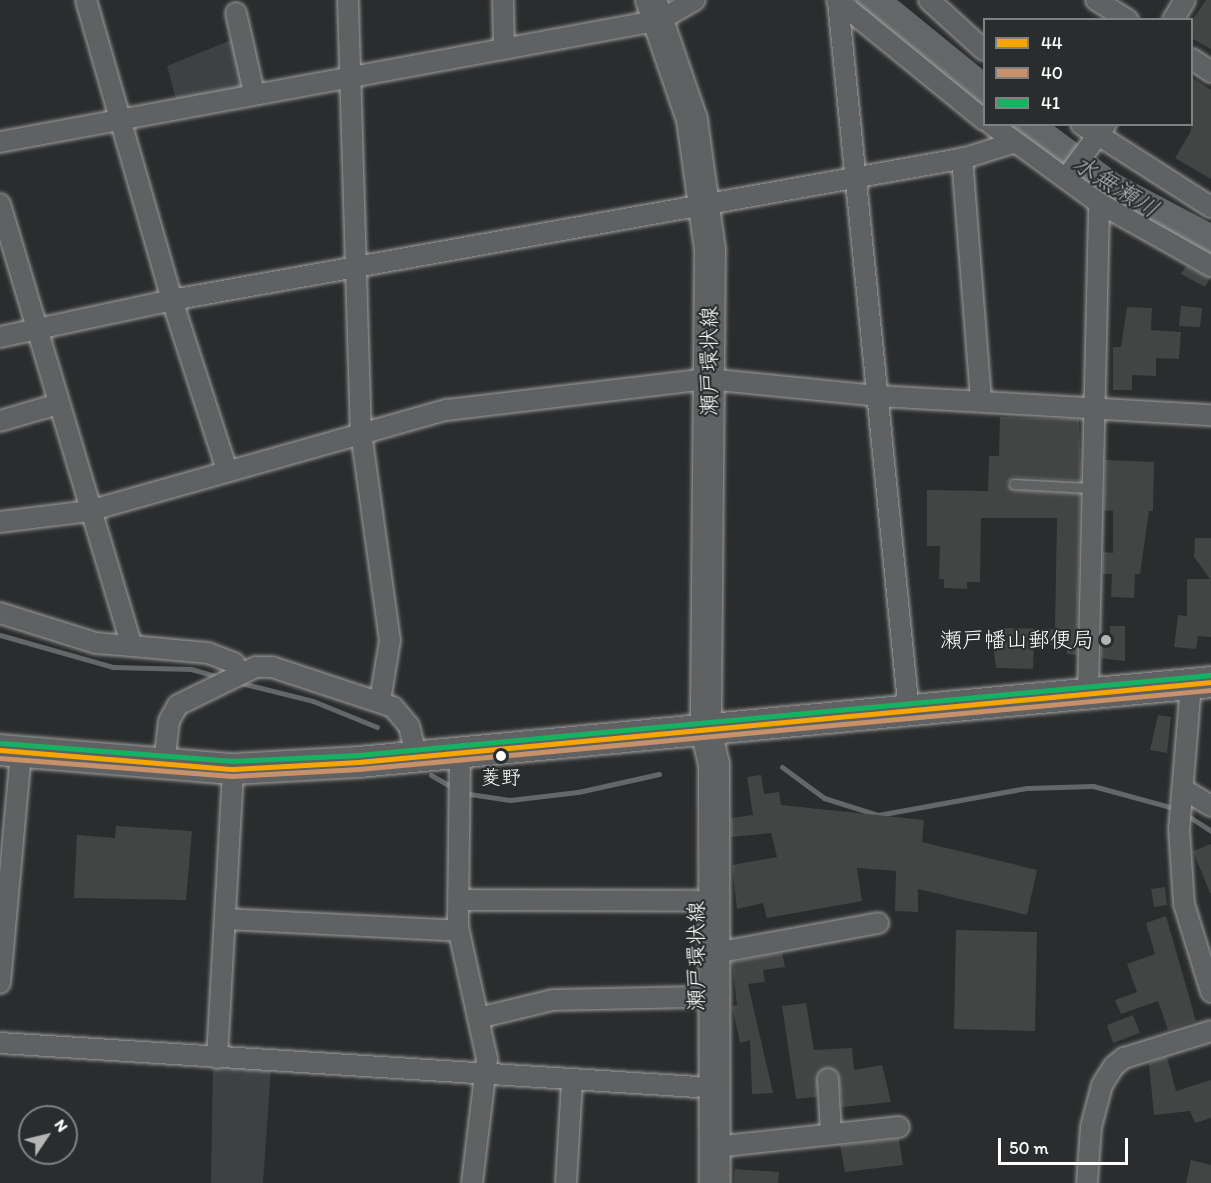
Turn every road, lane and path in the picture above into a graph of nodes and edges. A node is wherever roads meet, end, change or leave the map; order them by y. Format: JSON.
{"nodes":[{"id":1,"x":86,"y":0,"type":"edge"},
{"id":2,"x":348,"y":0,"type":"edge"},
{"id":3,"x":503,"y":0,"type":"edge"},
{"id":4,"x":695,"y":0,"type":"edge"},
{"id":5,"x":929,"y":0,"type":"edge"},
{"id":6,"x":1096,"y":0,"type":"edge"},
{"id":7,"x":1185,"y":0,"type":"edge"},
{"id":8,"x":838,"y":1,"type":"edge"},
{"id":9,"x":656,"y":10,"type":"edge"},
{"id":10,"x":236,"y":13,"type":"dead end"},
{"id":11,"x":1125,"y":18,"type":"edge"},
{"id":12,"x":1174,"y":18,"type":"edge"},
{"id":13,"x":504,"y":47,"type":"junction"},
{"id":14,"x":983,"y":49,"type":"edge"},
{"id":15,"x":1193,"y":60,"type":"edge"},
{"id":16,"x":1211,"y":72,"type":"edge"},
{"id":17,"x":352,"y":75,"type":"junction"},
{"id":18,"x":254,"y":93,"type":"junction"},
{"id":19,"x":120,"y":117,"type":"junction"},
{"id":20,"x":983,"y":119,"type":"edge"},
{"id":21,"x":993,"y":126,"type":"edge"},
{"id":22,"x":1087,"y":126,"type":"edge"},
{"id":23,"x":1102,"y":131,"type":"edge"},
{"id":24,"x":0,"y":142,"type":"edge"},
{"id":25,"x":1013,"y":142,"type":"junction"},
{"id":26,"x":962,"y":158,"type":"junction"},
{"id":27,"x":857,"y":176,"type":"junction"},
{"id":28,"x":1067,"y":177,"type":"junction"},
{"id":29,"x":1099,"y":203,"type":"junction"},
{"id":30,"x":0,"y":204,"type":"edge"},
{"id":31,"x":704,"y":205,"type":"junction"},
{"id":32,"x":1211,"y":207,"type":"edge"},
{"id":33,"x":1211,"y":266,"type":"edge"},
{"id":34,"x":353,"y":268,"type":"junction"},
{"id":35,"x":172,"y":300,"type":"junction"},
{"id":36,"x":37,"y":330,"type":"junction"},
{"id":37,"x":0,"y":337,"type":"edge"},
{"id":38,"x":708,"y":379,"type":"junction"},
{"id":39,"x":879,"y":396,"type":"junction"},
{"id":40,"x":981,"y":399,"type":"junction"},
{"id":41,"x":58,"y":404,"type":"junction"},
{"id":42,"x":1092,"y":408,"type":"junction"},
{"id":43,"x":1211,"y":415,"type":"edge"},
{"id":44,"x":0,"y":421,"type":"edge"},
{"id":45,"x":362,"y":432,"type":"junction"},
{"id":46,"x":227,"y":470,"type":"junction"},
{"id":47,"x":1014,"y":484,"type":"dead end"},
{"id":48,"x":1090,"y":488,"type":"junction"},
{"id":49,"x":89,"y":511,"type":"junction"},
{"id":50,"x":0,"y":522,"type":"edge"},
{"id":51,"x":0,"y":613,"type":"edge"},
{"id":52,"x":132,"y":646,"type":"junction"},
{"id":53,"x":240,"y":673,"type":"junction"},
{"id":54,"x":1201,"y":683,"type":"edge"},
{"id":55,"x":1088,"y":694,"type":"junction"},
{"id":56,"x":380,"y":701,"type":"junction"},
{"id":57,"x":909,"y":712,"type":"junction"},
{"id":58,"x":706,"y":730,"type":"junction"},
{"id":59,"x":10,"y":751,"type":"edge"},
{"id":60,"x":417,"y":759,"type":"junction"},
{"id":61,"x":460,"y":762,"type":"junction"},
{"id":62,"x":164,"y":764,"type":"junction"},
{"id":63,"x":233,"y":769,"type":"junction"},
{"id":64,"x":1183,"y":789,"type":"junction"},
{"id":65,"x":1211,"y":806,"type":"edge"},
{"id":66,"x":459,"y":900,"type":"junction"},
{"id":67,"x":696,"y":901,"type":"junction"},
{"id":68,"x":225,"y":919,"type":"junction"},
{"id":69,"x":878,"y":923,"type":"dead end"},
{"id":70,"x":459,"y":931,"type":"junction"},
{"id":71,"x":715,"y":953,"type":"junction"},
{"id":72,"x":0,"y":983,"type":"edge"},
{"id":73,"x":1211,"y":992,"type":"edge"},
{"id":74,"x":696,"y":997,"type":"junction"},
{"id":75,"x":478,"y":1018,"type":"junction"},
{"id":76,"x":1211,"y":1031,"type":"edge"},
{"id":77,"x":0,"y":1043,"type":"edge"},
{"id":78,"x":217,"y":1058,"type":"junction"},
{"id":79,"x":487,"y":1077,"type":"junction"},
{"id":80,"x":828,"y":1079,"type":"dead end"},
{"id":81,"x":572,"y":1083,"type":"junction"},
{"id":82,"x":697,"y":1088,"type":"junction"},
{"id":83,"x":899,"y":1127,"type":"dead end"},
{"id":84,"x":831,"y":1133,"type":"junction"},
{"id":85,"x":715,"y":1147,"type":"junction"},
{"id":86,"x":472,"y":1183,"type":"edge"},
{"id":87,"x":566,"y":1183,"type":"edge"},
{"id":88,"x":697,"y":1183,"type":"edge"},
{"id":89,"x":715,"y":1183,"type":"edge"},
{"id":90,"x":1087,"y":1183,"type":"edge"}],
"edges":[{"from":1,"to":19,"type":"street"},
{"from":2,"to":17,"type":"street"},
{"from":3,"to":13,"type":"street"},
{"from":4,"to":9,"type":"street"},
{"from":5,"to":14,"type":"street"},
{"from":6,"to":11,"type":"street"},
{"from":7,"to":12,"type":"street"},
{"from":8,"to":20,"type":"street"},
{"from":8,"to":27,"type":"street"},
{"from":9,"to":13,"type":"street"},
{"from":9,"to":31,"type":"main road","name":"瀬戸環状線"},
{"from":10,"to":18,"type":"street"},
{"from":13,"to":17,"type":"street"},
{"from":15,"to":16,"type":"street"},
{"from":17,"to":18,"type":"street"},
{"from":17,"to":34,"type":"street"},
{"from":18,"to":19,"type":"street"},
{"from":19,"to":24,"type":"street"},
{"from":19,"to":35,"type":"street"},
{"from":21,"to":25,"type":"street"},
{"from":22,"to":23,"type":"street"},
{"from":23,"to":28,"type":"street"},
{"from":23,"to":32,"type":"street"},
{"from":25,"to":26,"type":"street"},
{"from":25,"to":28,"type":"street"},
{"from":26,"to":27,"type":"street"},
{"from":26,"to":40,"type":"street"},
{"from":27,"to":31,"type":"street"},
{"from":27,"to":39,"type":"street"},
{"from":28,"to":29,"type":"street"},
{"from":29,"to":33,"type":"street"},
{"from":29,"to":42,"type":"street"},
{"from":30,"to":36,"type":"street"},
{"from":31,"to":34,"type":"street"},
{"from":31,"to":38,"type":"main road","name":"瀬戸環状線"},
{"from":34,"to":35,"type":"street"},
{"from":34,"to":45,"type":"street"},
{"from":35,"to":36,"type":"street"},
{"from":35,"to":46,"type":"street"},
{"from":36,"to":37,"type":"street"},
{"from":36,"to":41,"type":"street"},
{"from":38,"to":39,"type":"street"},
{"from":38,"to":45,"type":"street"},
{"from":38,"to":58,"type":"main road","name":"瀬戸環状線"},
{"from":39,"to":40,"type":"street"},
{"from":39,"to":57,"type":"street"},
{"from":40,"to":42,"type":"street"},
{"from":41,"to":44,"type":"street"},
{"from":41,"to":49,"type":"street"},
{"from":42,"to":43,"type":"street"},
{"from":42,"to":48,"type":"street"},
{"from":45,"to":46,"type":"street"},
{"from":45,"to":56,"type":"street"},
{"from":46,"to":49,"type":"street"},
{"from":47,"to":48,"type":"lane"},
{"from":48,"to":55,"type":"street"},
{"from":49,"to":50,"type":"street"},
{"from":49,"to":52,"type":"street"},
{"from":51,"to":52,"type":"street"},
{"from":52,"to":53,"type":"street"},
{"from":53,"to":56,"type":"street"},
{"from":53,"to":62,"type":"street"},
{"from":54,"to":55,"type":"main road"},
{"from":54,"to":64,"type":"street"},
{"from":55,"to":57,"type":"main road"},
{"from":56,"to":60,"type":"street"},
{"from":57,"to":58,"type":"main road"},
{"from":58,"to":61,"type":"main road"},
{"from":58,"to":67,"type":"main road","name":"瀬戸環状線"},
{"from":58,"to":71,"type":"main road","name":"瀬戸環状線"},
{"from":59,"to":62,"type":"main road"},
{"from":59,"to":72,"type":"street"},
{"from":60,"to":61,"type":"main road"},
{"from":60,"to":63,"type":"main road"},
{"from":61,"to":66,"type":"street"},
{"from":62,"to":63,"type":"main road"},
{"from":63,"to":68,"type":"street"},
{"from":64,"to":65,"type":"street"},
{"from":64,"to":73,"type":"street"},
{"from":66,"to":67,"type":"street"},
{"from":66,"to":70,"type":"street"},
{"from":67,"to":74,"type":"main road","name":"瀬戸環状線"},
{"from":68,"to":70,"type":"street"},
{"from":68,"to":78,"type":"street"},
{"from":69,"to":71,"type":"street"},
{"from":70,"to":75,"type":"street"},
{"from":71,"to":85,"type":"main road","name":"瀬戸環状線"},
{"from":74,"to":75,"type":"street"},
{"from":74,"to":82,"type":"main road","name":"瀬戸環状線"},
{"from":75,"to":79,"type":"street"},
{"from":76,"to":90,"type":"street"},
{"from":77,"to":78,"type":"street"},
{"from":78,"to":79,"type":"street"},
{"from":79,"to":81,"type":"street"},
{"from":79,"to":86,"type":"street"},
{"from":80,"to":84,"type":"street"},
{"from":81,"to":82,"type":"street"},
{"from":81,"to":87,"type":"street"},
{"from":82,"to":88,"type":"main road","name":"瀬戸環状線"},
{"from":83,"to":84,"type":"street"},
{"from":84,"to":85,"type":"street"},
{"from":85,"to":89,"type":"main road","name":"瀬戸環状線"}]}
